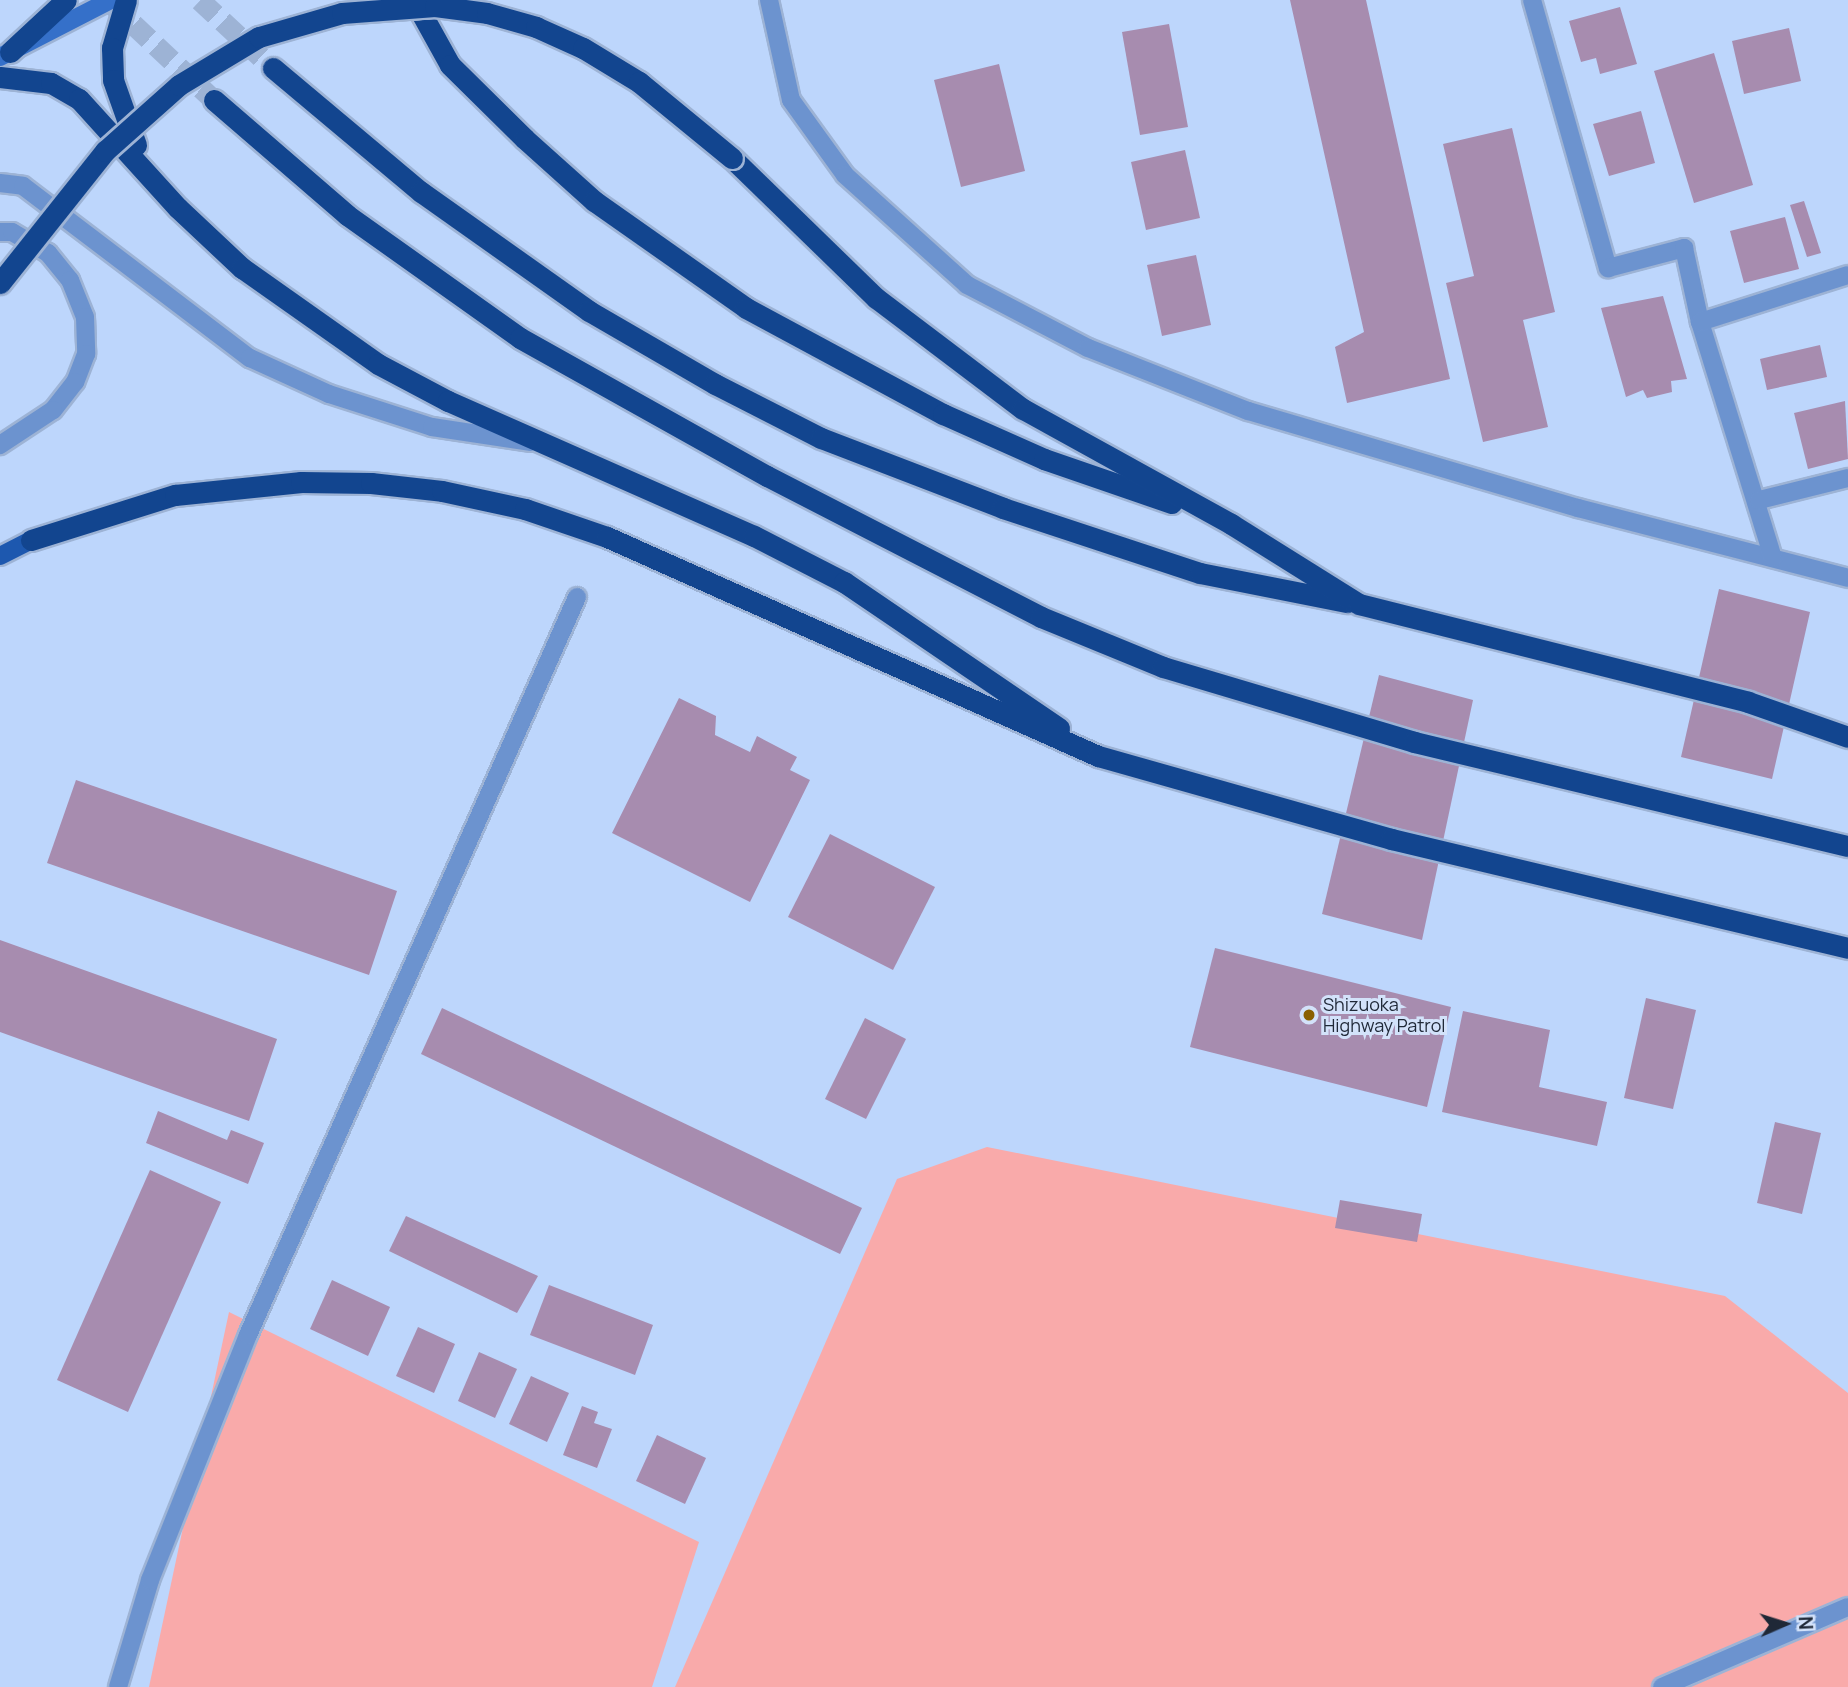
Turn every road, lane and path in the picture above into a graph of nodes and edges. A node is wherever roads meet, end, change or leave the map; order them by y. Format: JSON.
{"nodes":[{"id":1,"x":66,"y":0,"type":"edge"},
{"id":2,"x":111,"y":0,"type":"edge"},
{"id":3,"x":126,"y":0,"type":"edge"},
{"id":4,"x":389,"y":0,"type":"edge"},
{"id":5,"x":414,"y":0,"type":"edge"},
{"id":6,"x":769,"y":0,"type":"edge"},
{"id":7,"x":1532,"y":0,"type":"edge"},
{"id":8,"x":5,"y":54,"type":"edge"},
{"id":9,"x":450,"y":65,"type":"junction"},
{"id":10,"x":273,"y":68,"type":"tunnel mouth"},
{"id":11,"x":0,"y":77,"type":"edge"},
{"id":12,"x":214,"y":100,"type":"tunnel mouth"},
{"id":13,"x":0,"y":183,"type":"edge"},
{"id":14,"x":178,"y":208,"type":"junction"},
{"id":15,"x":0,"y":232,"type":"edge"},
{"id":16,"x":1848,"y":275,"type":"edge"},
{"id":17,"x":0,"y":283,"type":"edge"},
{"id":18,"x":1700,"y":323,"type":"junction"},
{"id":19,"x":548,"y":444,"type":"junction"},
{"id":20,"x":0,"y":445,"type":"edge"},
{"id":21,"x":1848,"y":478,"type":"edge"},
{"id":22,"x":1759,"y":500,"type":"junction"},
{"id":23,"x":1231,"y":524,"type":"junction"},
{"id":24,"x":31,"y":540,"type":"joint"},
{"id":25,"x":0,"y":556,"type":"edge"},
{"id":26,"x":1773,"y":558,"type":"junction"},
{"id":27,"x":1848,"y":578,"type":"edge"},
{"id":28,"x":577,"y":597,"type":"dead end"},
{"id":29,"x":1359,"y":604,"type":"junction"},
{"id":30,"x":1848,"y":737,"type":"edge"},
{"id":31,"x":1098,"y":755,"type":"junction"},
{"id":32,"x":1848,"y":846,"type":"edge"},
{"id":33,"x":1848,"y":948,"type":"edge"},
{"id":34,"x":1848,"y":1607,"type":"edge"},
{"id":35,"x":118,"y":1687,"type":"edge"},
{"id":36,"x":1662,"y":1687,"type":"edge"}],
"edges":[{"from":1,"to":8,"type":"highway"},
{"from":2,"to":8,"type":"main road"},
{"from":3,"to":14,"type":"highway"},
{"from":4,"to":9,"type":"highway"},
{"from":5,"to":9,"type":"highway"},
{"from":6,"to":26,"type":"street"},
{"from":7,"to":18,"type":"street"},
{"from":9,"to":23,"type":"highway"},
{"from":10,"to":29,"type":"highway"},
{"from":11,"to":14,"type":"highway"},
{"from":12,"to":32,"type":"highway"},
{"from":13,"to":19,"type":"street"},
{"from":14,"to":19,"type":"highway"},
{"from":15,"to":20,"type":"street"},
{"from":16,"to":18,"type":"street"},
{"from":17,"to":23,"type":"highway","bridge":true},
{"from":18,"to":22,"type":"street"},
{"from":19,"to":31,"type":"highway"},
{"from":21,"to":22,"type":"street"},
{"from":22,"to":26,"type":"street"},
{"from":23,"to":29,"type":"highway"},
{"from":24,"to":25,"type":"main road"},
{"from":24,"to":31,"type":"highway"},
{"from":26,"to":27,"type":"street"},
{"from":28,"to":35,"type":"street"},
{"from":29,"to":30,"type":"highway"},
{"from":31,"to":33,"type":"highway"},
{"from":34,"to":36,"type":"street"}]}
